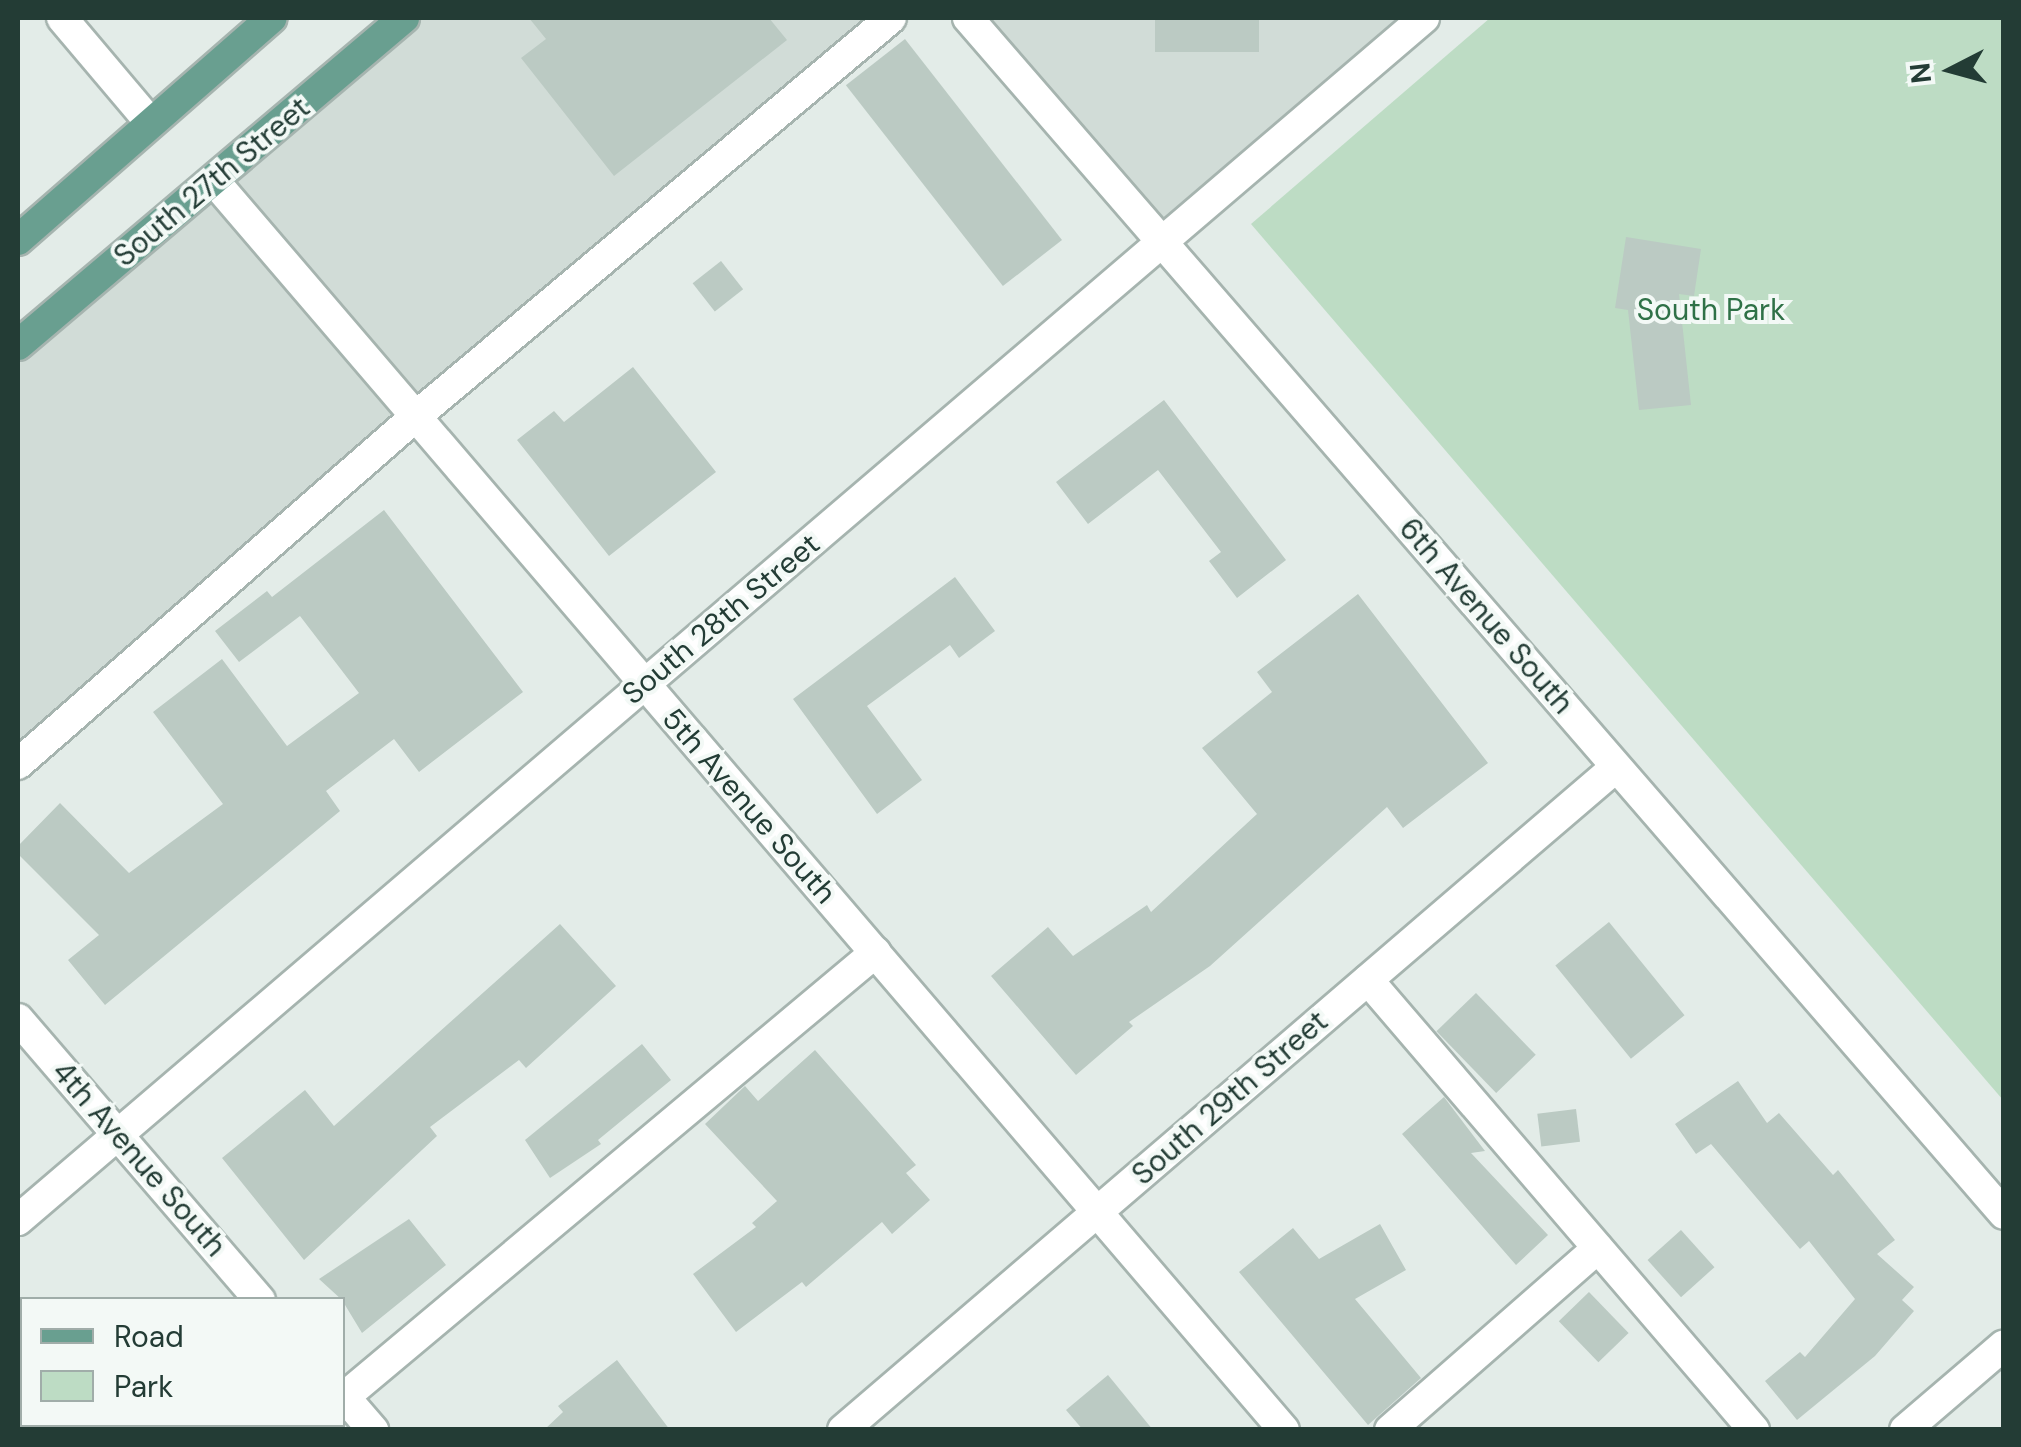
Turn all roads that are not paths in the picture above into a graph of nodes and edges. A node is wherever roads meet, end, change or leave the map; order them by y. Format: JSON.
{"nodes":[{"id":1,"x":62,"y":18,"type":"edge"},
{"id":2,"x":272,"y":18,"type":"edge"},
{"id":3,"x":404,"y":18,"type":"edge"},
{"id":4,"x":891,"y":18,"type":"edge"},
{"id":5,"x":968,"y":18,"type":"edge"},
{"id":6,"x":1424,"y":18,"type":"edge"},
{"id":7,"x":150,"y":122,"type":"junction"},
{"id":8,"x":214,"y":182,"type":"junction"},
{"id":9,"x":18,"y":240,"type":"edge"},
{"id":10,"x":1162,"y":242,"type":"junction"},
{"id":11,"x":18,"y":345,"type":"edge"},
{"id":12,"x":415,"y":417,"type":"junction"},
{"id":13,"x":644,"y":684,"type":"junction"},
{"id":14,"x":18,"y":764,"type":"edge"},
{"id":15,"x":1616,"y":767,"type":"junction"},
{"id":16,"x":876,"y":952,"type":"junction"},
{"id":17,"x":1368,"y":980,"type":"junction"},
{"id":18,"x":18,"y":1019,"type":"edge"},
{"id":19,"x":117,"y":1135,"type":"junction"},
{"id":20,"x":1099,"y":1210,"type":"junction"},
{"id":21,"x":2004,"y":1214,"type":"edge"},
{"id":22,"x":18,"y":1220,"type":"edge"},
{"id":23,"x":1598,"y":1248,"type":"junction"},
{"id":24,"x":257,"y":1297,"type":"edge"},
{"id":25,"x":2004,"y":1345,"type":"edge"},
{"id":26,"x":345,"y":1395,"type":"edge"},
{"id":27,"x":345,"y":1399,"type":"edge"},
{"id":28,"x":373,"y":1430,"type":"edge"},
{"id":29,"x":843,"y":1430,"type":"edge"},
{"id":30,"x":1284,"y":1430,"type":"edge"},
{"id":31,"x":1390,"y":1430,"type":"edge"},
{"id":32,"x":1754,"y":1430,"type":"edge"},
{"id":33,"x":1905,"y":1430,"type":"edge"}],
"edges":[{"from":1,"to":7,"type":"street"},
{"from":2,"to":7,"type":"main road"},
{"from":3,"to":8,"type":"main road","name":"South 27th Street"},
{"from":4,"to":12,"type":"street"},
{"from":5,"to":10,"type":"street","name":"6th Avenue South"},
{"from":6,"to":10,"type":"street","name":"South 28th Street"},
{"from":7,"to":9,"type":"main road"},
{"from":8,"to":11,"type":"main road","name":"South 27th Street"},
{"from":8,"to":12,"type":"street","name":"5th Avenue South"},
{"from":10,"to":13,"type":"street","name":"South 28th Street"},
{"from":10,"to":15,"type":"street","name":"6th Avenue South"},
{"from":12,"to":13,"type":"street","name":"5th Avenue South"},
{"from":12,"to":14,"type":"street"},
{"from":13,"to":16,"type":"street","name":"5th Avenue South"},
{"from":13,"to":19,"type":"street","name":"South 28th Street"},
{"from":15,"to":17,"type":"street","name":"South 29th Street"},
{"from":15,"to":21,"type":"street","name":"6th Avenue South"},
{"from":16,"to":20,"type":"street","name":"5th Avenue South"},
{"from":16,"to":26,"type":"street"},
{"from":17,"to":20,"type":"street","name":"South 29th Street"},
{"from":17,"to":23,"type":"street"},
{"from":18,"to":19,"type":"street","name":"4th Avenue South"},
{"from":19,"to":22,"type":"street","name":"South 28th Street"},
{"from":19,"to":24,"type":"street","name":"4th Avenue South"},
{"from":20,"to":29,"type":"street","name":"South 29th Street"},
{"from":20,"to":30,"type":"street","name":"5th Avenue South"},
{"from":23,"to":31,"type":"street"},
{"from":23,"to":32,"type":"street"},
{"from":25,"to":33,"type":"street"},
{"from":27,"to":28,"type":"street"}]}
